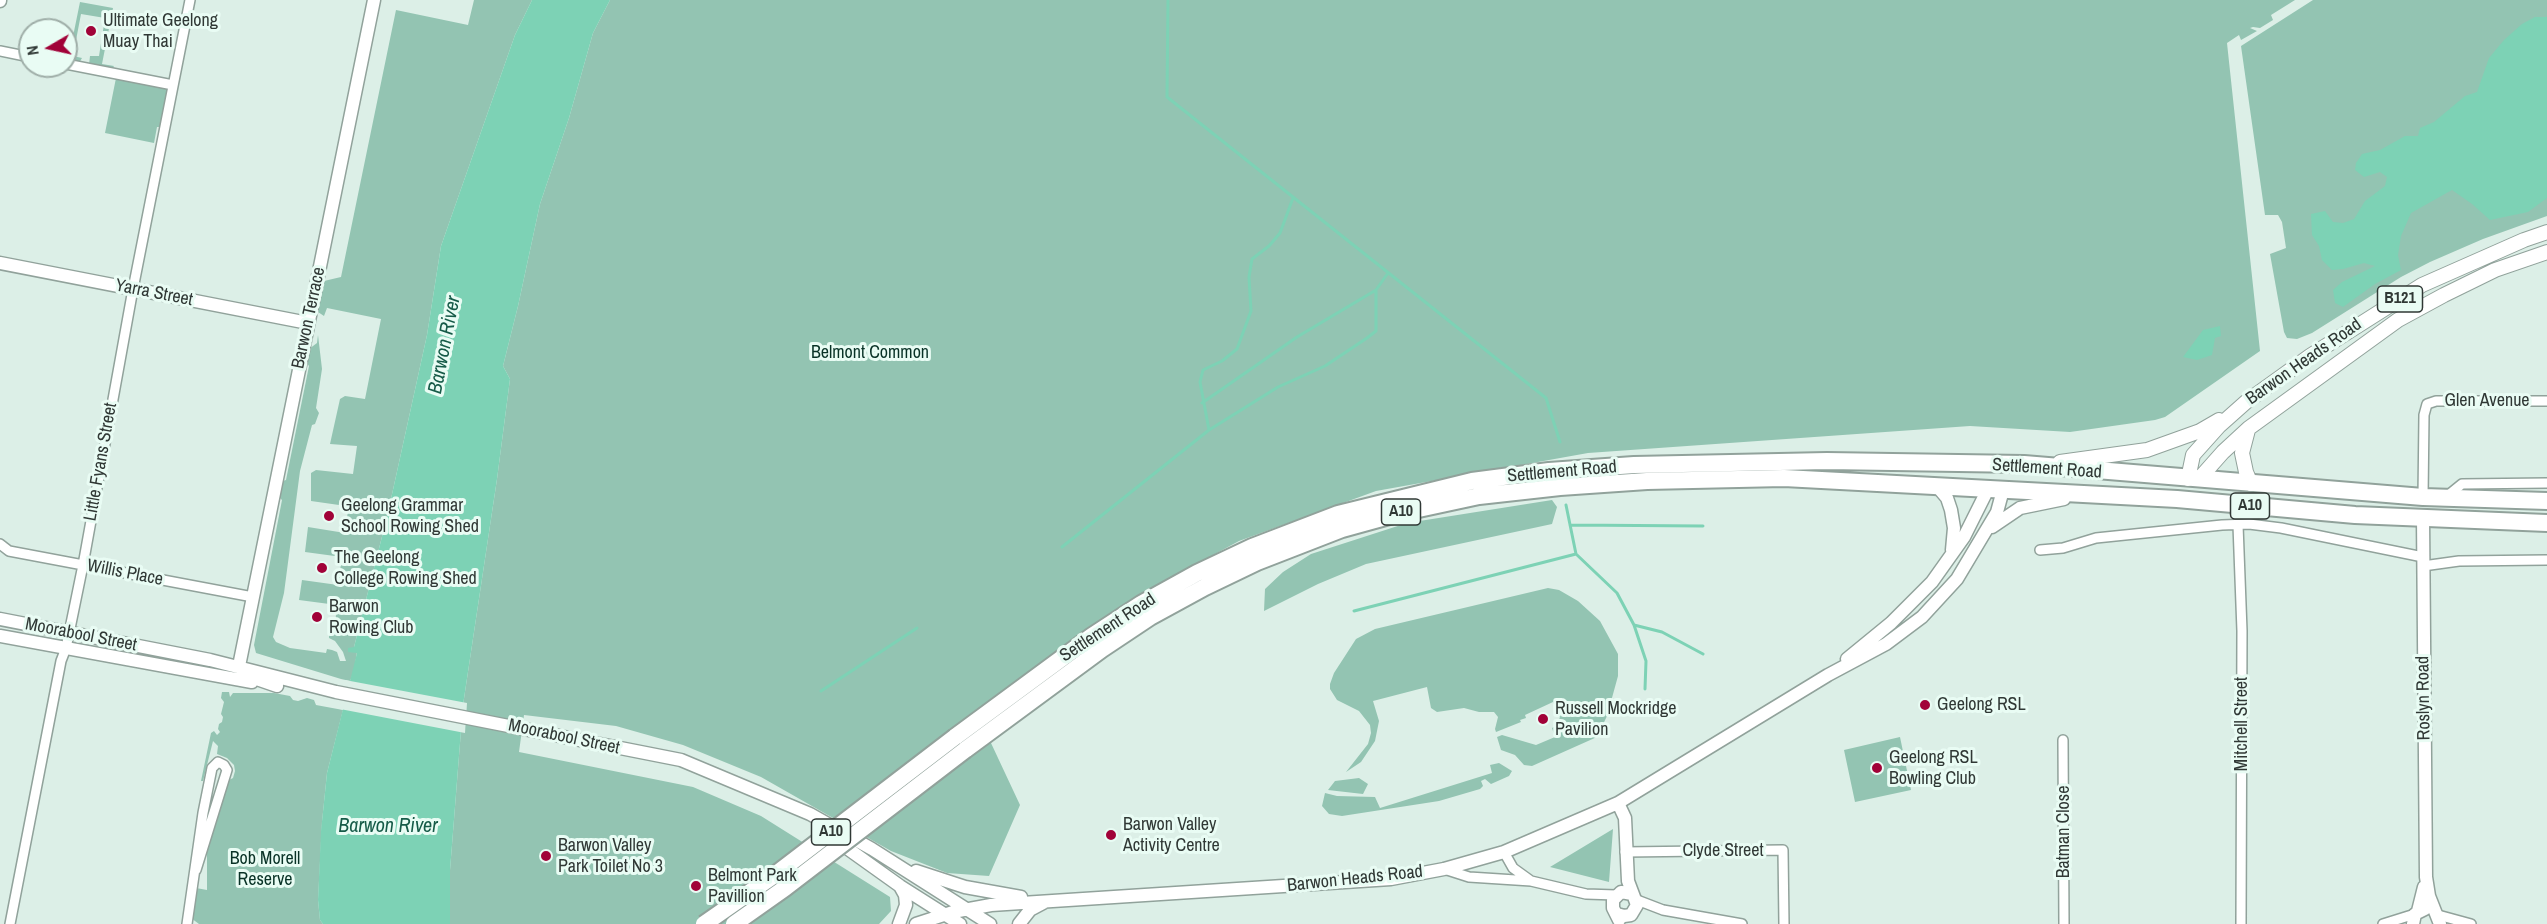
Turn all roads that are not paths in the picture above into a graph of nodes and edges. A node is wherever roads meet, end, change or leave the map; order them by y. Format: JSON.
{"nodes":[{"id":1,"x":190,"y":0,"type":"edge"},
{"id":2,"x":374,"y":0,"type":"edge"},
{"id":3,"x":0,"y":51,"type":"edge"},
{"id":4,"x":18,"y":55,"type":"edge"},
{"id":5,"x":78,"y":66,"type":"edge"},
{"id":6,"x":173,"y":85,"type":"junction"},
{"id":7,"x":2547,"y":232,"type":"edge"},
{"id":8,"x":2547,"y":252,"type":"edge"},
{"id":9,"x":0,"y":263,"type":"edge"},
{"id":10,"x":133,"y":289,"type":"junction"},
{"id":11,"x":308,"y":322,"type":"junction"},
{"id":12,"x":2283,"y":375,"type":"junction"},
{"id":13,"x":2318,"y":377,"type":"junction"},
{"id":14,"x":2547,"y":401,"type":"edge"},
{"id":15,"x":2246,"y":402,"type":"junction"},
{"id":16,"x":2249,"y":428,"type":"junction"},
{"id":17,"x":2002,"y":465,"type":"junction"},
{"id":18,"x":2034,"y":465,"type":"junction"},
{"id":19,"x":2194,"y":479,"type":"junction"},
{"id":20,"x":2251,"y":483,"type":"junction"},
{"id":21,"x":2547,"y":483,"type":"edge"},
{"id":22,"x":1936,"y":485,"type":"junction"},
{"id":23,"x":1996,"y":489,"type":"junction"},
{"id":24,"x":2092,"y":495,"type":"junction"},
{"id":25,"x":2424,"y":497,"type":"junction"},
{"id":26,"x":2444,"y":498,"type":"junction"},
{"id":27,"x":2186,"y":500,"type":"junction"},
{"id":28,"x":2547,"y":501,"type":"edge"},
{"id":29,"x":2423,"y":518,"type":"junction"},
{"id":30,"x":2547,"y":523,"type":"edge"},
{"id":31,"x":2238,"y":525,"type":"junction"},
{"id":32,"x":1988,"y":530,"type":"junction"},
{"id":33,"x":0,"y":544,"type":"edge"},
{"id":34,"x":2040,"y":550,"type":"dead end"},
{"id":35,"x":1950,"y":557,"type":"junction"},
{"id":36,"x":2547,"y":560,"type":"edge"},
{"id":37,"x":2423,"y":562,"type":"junction"},
{"id":38,"x":83,"y":565,"type":"junction"},
{"id":39,"x":253,"y":597,"type":"junction"},
{"id":40,"x":1912,"y":603,"type":"junction"},
{"id":41,"x":1922,"y":616,"type":"junction"},
{"id":42,"x":0,"y":619,"type":"edge"},
{"id":43,"x":69,"y":632,"type":"junction"},
{"id":44,"x":0,"y":636,"type":"edge"},
{"id":45,"x":245,"y":637,"type":"junction"},
{"id":46,"x":66,"y":648,"type":"junction"},
{"id":47,"x":239,"y":666,"type":"junction"},
{"id":48,"x":261,"y":671,"type":"junction"},
{"id":49,"x":1828,"y":675,"type":"junction"},
{"id":50,"x":277,"y":686,"type":"junction"},
{"id":51,"x":336,"y":692,"type":"junction"},
{"id":52,"x":2063,"y":741,"type":"dead end"},
{"id":53,"x":960,"y":743,"type":"junction"},
{"id":54,"x":1618,"y":803,"type":"junction"},
{"id":55,"x":785,"y":804,"type":"junction"},
{"id":56,"x":1504,"y":852,"type":"junction"},
{"id":57,"x":1625,"y":852,"type":"junction"},
{"id":58,"x":890,"y":861,"type":"junction"},
{"id":59,"x":1626,"y":866,"type":"junction"},
{"id":60,"x":1444,"y":869,"type":"junction"},
{"id":61,"x":196,"y":870,"type":"junction"},
{"id":62,"x":2426,"y":877,"type":"junction"},
{"id":63,"x":1531,"y":881,"type":"junction"},
{"id":64,"x":900,"y":886,"type":"junction"},
{"id":65,"x":1586,"y":894,"type":"junction"},
{"id":66,"x":1617,"y":894,"type":"junction"},
{"id":67,"x":1055,"y":899,"type":"junction"},
{"id":68,"x":966,"y":909,"type":"junction"},
{"id":69,"x":1633,"y":909,"type":"edge"},
{"id":70,"x":944,"y":915,"type":"junction"},
{"id":71,"x":1617,"y":915,"type":"edge"},
{"id":72,"x":2415,"y":917,"type":"edge"},
{"id":73,"x":2438,"y":917,"type":"edge"},
{"id":74,"x":931,"y":922,"type":"edge"},
{"id":75,"x":10,"y":924,"type":"edge"},
{"id":76,"x":187,"y":924,"type":"edge"},
{"id":77,"x":704,"y":924,"type":"edge"},
{"id":78,"x":734,"y":924,"type":"edge"},
{"id":79,"x":899,"y":924,"type":"edge"},
{"id":80,"x":916,"y":924,"type":"edge"},
{"id":81,"x":960,"y":924,"type":"edge"},
{"id":82,"x":990,"y":924,"type":"edge"},
{"id":83,"x":1019,"y":924,"type":"edge"},
{"id":84,"x":1742,"y":924,"type":"edge"},
{"id":85,"x":1784,"y":924,"type":"edge"},
{"id":86,"x":2064,"y":924,"type":"edge"},
{"id":87,"x":2241,"y":924,"type":"edge"},
{"id":88,"x":2384,"y":924,"type":"edge"},
{"id":89,"x":2471,"y":924,"type":"edge"}],
"edges":[{"from":1,"to":6,"type":"street","name":"Little Fyans Street"},
{"from":2,"to":11,"type":"street","name":"Barwon Terrace"},
{"from":3,"to":4,"type":"street"},
{"from":5,"to":6,"type":"street"},
{"from":6,"to":10,"type":"street","name":"Little Fyans Street"},
{"from":7,"to":12,"type":"main road","name":"Barwon Heads Road","number":"B121"},
{"from":8,"to":13,"type":"main road","name":"Barwon Heads Road","number":"B121"},
{"from":9,"to":10,"type":"street","name":"Yarra Street"},
{"from":10,"to":11,"type":"street","name":"Yarra Street"},
{"from":10,"to":38,"type":"street","name":"Little Fyans Street"},
{"from":11,"to":39,"type":"street","name":"Barwon Terrace"},
{"from":12,"to":13,"type":"main road"},
{"from":12,"to":15,"type":"main road","name":"Barwon Heads Road","number":"B121"},
{"from":13,"to":16,"type":"main road","name":"Barwon Heads Road","number":"B121"},
{"from":14,"to":25,"type":"street","name":"Glen Avenue"},
{"from":15,"to":18,"type":"main road","number":"B121"},
{"from":15,"to":19,"type":"main road","name":"Barwon Heads Road","number":"B121"},
{"from":16,"to":19,"type":"main road","name":"Barwon Heads Road","number":"B121"},
{"from":16,"to":20,"type":"main road"},
{"from":17,"to":18,"type":"highway","name":"Settlement Road","number":"A10"},
{"from":17,"to":23,"type":"highway"},
{"from":17,"to":53,"type":"highway","name":"Settlement Road","number":"A10"},
{"from":18,"to":19,"type":"highway","name":"Settlement Road","number":"A10"},
{"from":19,"to":20,"type":"highway","name":"Settlement Road","number":"A10"},
{"from":19,"to":27,"type":"highway","number":"B121"},
{"from":20,"to":25,"type":"highway","name":"Settlement Road","number":"A10"},
{"from":21,"to":26,"type":"street"},
{"from":22,"to":23,"type":"highway","name":"Settlement Road","number":"A10"},
{"from":22,"to":35,"type":"street"},
{"from":22,"to":53,"type":"highway","name":"Settlement Road","number":"A10"},
{"from":23,"to":24,"type":"highway","name":"Settlement Road","number":"A10"},
{"from":23,"to":32,"type":"street","name":"Barwon Heads Road"},
{"from":23,"to":35,"type":"street","name":"Barwon Heads Road"},
{"from":24,"to":27,"type":"highway","name":"Settlement Road","number":"A10"},
{"from":24,"to":32,"type":"street"},
{"from":25,"to":26,"type":"highway","name":"Settlement Road","number":"A10"},
{"from":25,"to":29,"type":"highway"},
{"from":26,"to":28,"type":"highway","name":"Settlement Road","number":"A10"},
{"from":27,"to":29,"type":"highway","name":"Settlement Road","number":"A10"},
{"from":29,"to":30,"type":"highway","name":"Settlement Road","number":"A10"},
{"from":29,"to":37,"type":"street","name":"Roslyn Road"},
{"from":31,"to":34,"type":"street"},
{"from":31,"to":37,"type":"street"},
{"from":31,"to":87,"type":"street","name":"Mitchell Street"},
{"from":32,"to":41,"type":"street","name":"Barwon Heads Road"},
{"from":33,"to":38,"type":"street","name":"Willis Place"},
{"from":35,"to":40,"type":"street","name":"Barwon Heads Road"},
{"from":36,"to":37,"type":"street"},
{"from":37,"to":62,"type":"street","name":"Roslyn Road"},
{"from":38,"to":39,"type":"street","name":"Willis Place"},
{"from":38,"to":43,"type":"street","name":"Little Fyans Street"},
{"from":39,"to":45,"type":"street","name":"Barwon Terrace"},
{"from":40,"to":41,"type":"street"},
{"from":40,"to":49,"type":"street","name":"Barwon Heads Road"},
{"from":41,"to":49,"type":"street","name":"Barwon Heads Road"},
{"from":42,"to":43,"type":"street","name":"Moorabool Street"},
{"from":43,"to":46,"type":"street","name":"Little Fyans Street"},
{"from":43,"to":47,"type":"street","name":"Moorabool Street"},
{"from":44,"to":46,"type":"street","name":"Moorabool Street"},
{"from":45,"to":47,"type":"street","name":"Barwon Terrace"},
{"from":45,"to":48,"type":"street","name":"Barwon Terrace"},
{"from":46,"to":50,"type":"street","name":"Moorabool Street"},
{"from":46,"to":75,"type":"street","name":"Little Fyans Street"},
{"from":47,"to":48,"type":"street","name":"Moorabool Street"},
{"from":47,"to":50,"type":"street"},
{"from":48,"to":51,"type":"street","name":"Moorabool Street"},
{"from":49,"to":54,"type":"street","name":"Barwon Heads Road"},
{"from":50,"to":51,"type":"street","name":"Moorabool Street"},
{"from":51,"to":55,"type":"street","name":"Moorabool Street"},
{"from":52,"to":86,"type":"street","name":"Batman Close"},
{"from":53,"to":77,"type":"highway","name":"Settlement Road","number":"A10","bridge":true},
{"from":53,"to":78,"type":"highway","name":"Settlement Road","number":"A10","bridge":true},
{"from":54,"to":56,"type":"street","name":"Barwon Heads Road"},
{"from":54,"to":57,"type":"street"},
{"from":55,"to":58,"type":"street","name":"Moorabool Street"},
{"from":55,"to":64,"type":"street","name":"Moorabool Street"},
{"from":56,"to":60,"type":"street","name":"Barwon Heads Road"},
{"from":56,"to":63,"type":"street"},
{"from":57,"to":59,"type":"street"},
{"from":57,"to":85,"type":"street","name":"Clyde Street"},
{"from":58,"to":67,"type":"street"},
{"from":58,"to":68,"type":"street","name":"Moorabool Street"},
{"from":59,"to":66,"type":"street"},
{"from":59,"to":69,"type":"street"},
{"from":60,"to":63,"type":"street"},
{"from":60,"to":67,"type":"street","name":"Barwon Heads Road"},
{"from":61,"to":61,"type":"street"},
{"from":61,"to":76,"type":"street"},
{"from":62,"to":72,"type":"street","name":"Roslyn Road"},
{"from":62,"to":73,"type":"street","name":"Roslyn Road"},
{"from":63,"to":65,"type":"street"},
{"from":64,"to":70,"type":"street","name":"Moorabool Street"},
{"from":64,"to":79,"type":"street"},
{"from":65,"to":66,"type":"street"},
{"from":65,"to":71,"type":"street"},
{"from":66,"to":69,"type":"street"},
{"from":66,"to":71,"type":"street"},
{"from":67,"to":68,"type":"street","name":"Barwon Heads Road"},
{"from":67,"to":83,"type":"street"},
{"from":68,"to":70,"type":"street","name":"Barwon Heads Road"},
{"from":68,"to":82,"type":"street","name":"Moorabool Street"},
{"from":69,"to":71,"type":"street"},
{"from":69,"to":84,"type":"street"},
{"from":70,"to":74,"type":"street","name":"Barwon Heads Road"},
{"from":70,"to":81,"type":"street","name":"Moorabool Street"},
{"from":72,"to":73,"type":"street"},
{"from":72,"to":88,"type":"street"},
{"from":73,"to":89,"type":"street"},
{"from":74,"to":80,"type":"street","name":"Barwon Heads Road"}]}
